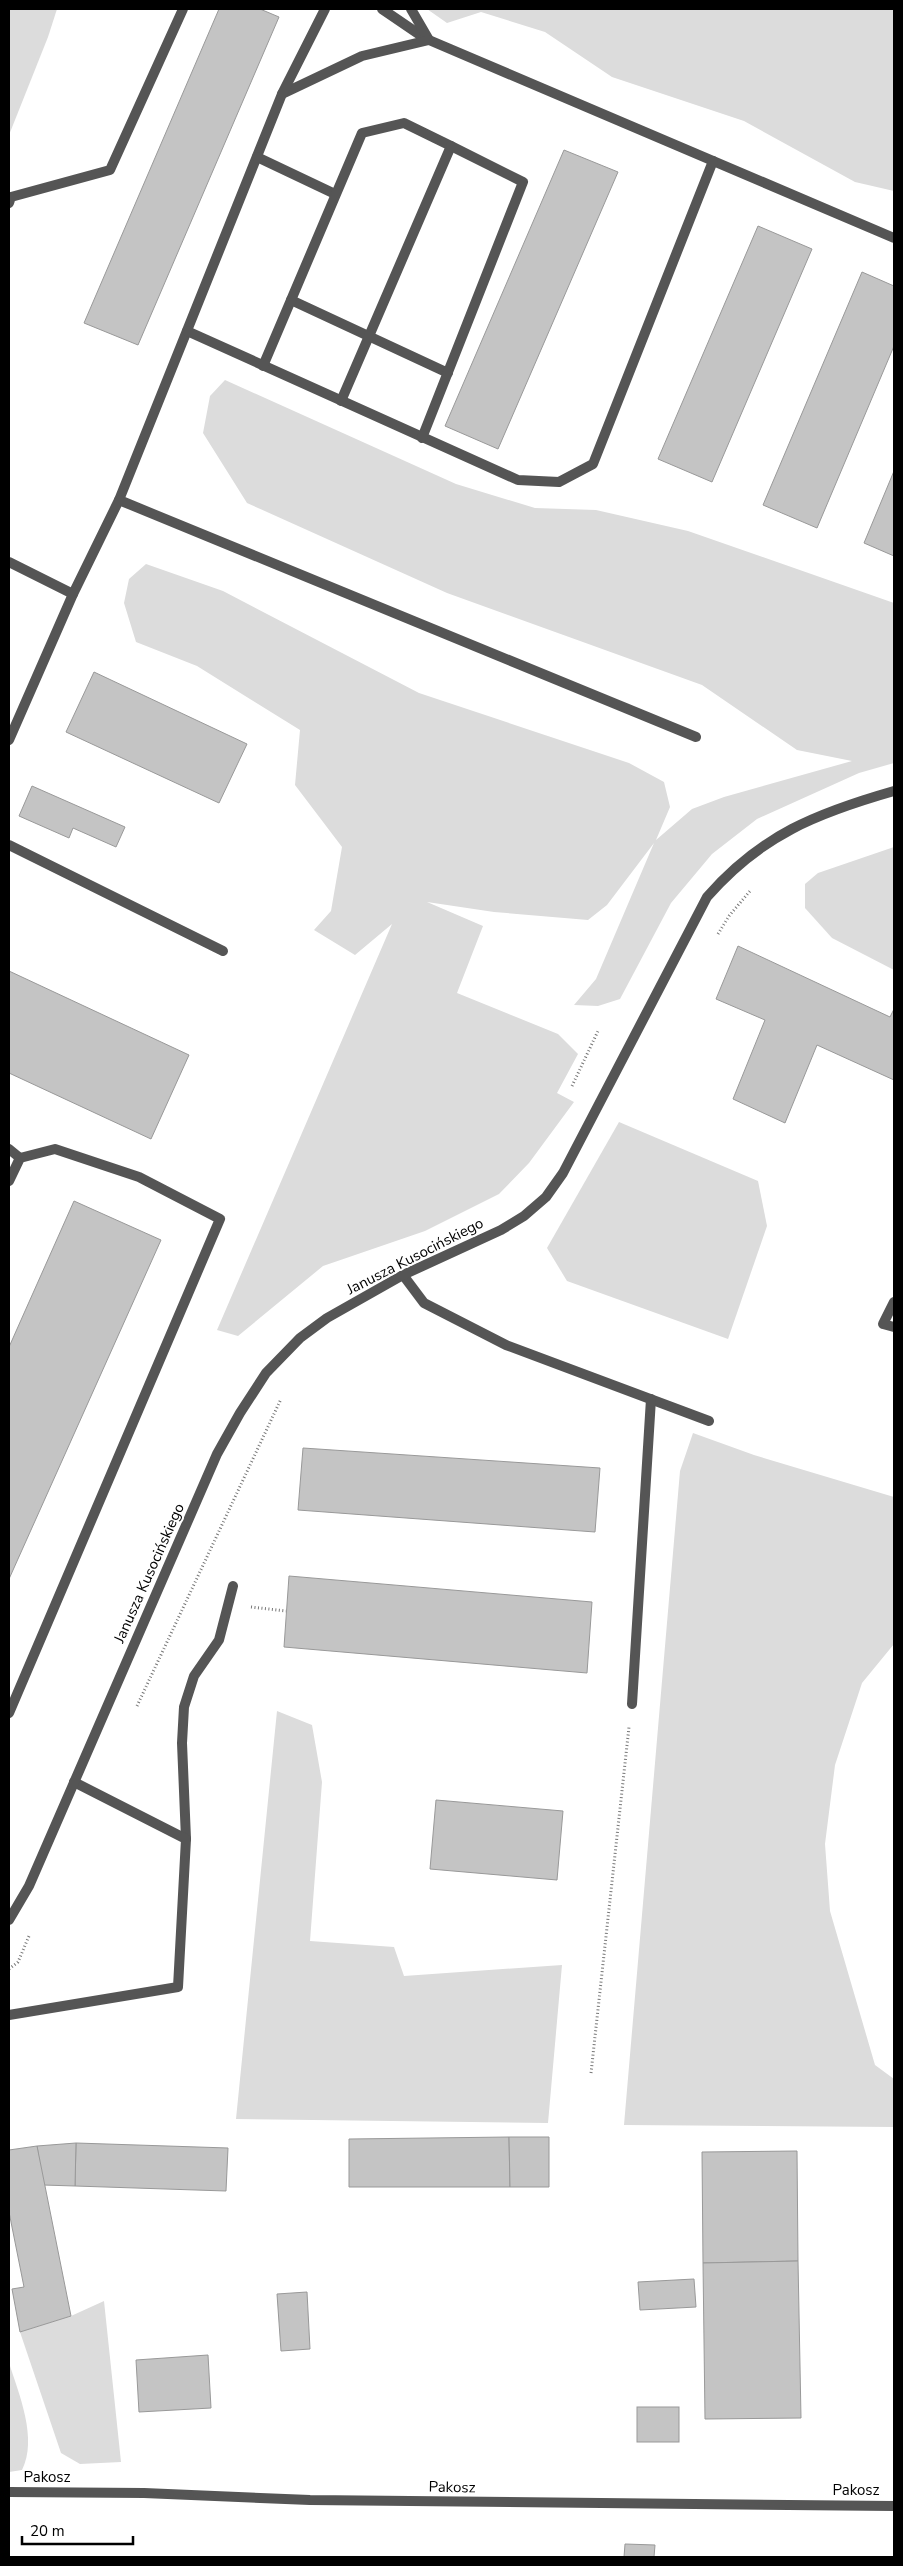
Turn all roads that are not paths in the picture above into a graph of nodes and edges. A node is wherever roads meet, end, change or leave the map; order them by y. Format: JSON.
{"nodes":[{"id":1,"x":183,"y":9,"type":"edge"},
{"id":2,"x":325,"y":9,"type":"edge"},
{"id":3,"x":382,"y":9,"type":"edge"},
{"id":4,"x":411,"y":9,"type":"edge"},
{"id":5,"x":429,"y":40,"type":"junction"},
{"id":6,"x":282,"y":94,"type":"junction"},
{"id":7,"x":451,"y":146,"type":"junction"},
{"id":8,"x":257,"y":157,"type":"junction"},
{"id":9,"x":713,"y":161,"type":"junction"},
{"id":10,"x":335,"y":194,"type":"junction"},
{"id":11,"x":9,"y":203,"type":"edge"},
{"id":12,"x":894,"y":238,"type":"edge"},
{"id":13,"x":291,"y":300,"type":"junction"},
{"id":14,"x":187,"y":331,"type":"junction"},
{"id":15,"x":368,"y":336,"type":"junction"},
{"id":16,"x":263,"y":366,"type":"junction"},
{"id":17,"x":448,"y":373,"type":"junction"},
{"id":18,"x":340,"y":402,"type":"junction"},
{"id":19,"x":422,"y":438,"type":"junction"},
{"id":20,"x":119,"y":500,"type":"junction"},
{"id":21,"x":9,"y":562,"type":"edge"},
{"id":22,"x":73,"y":594,"type":"junction"},
{"id":23,"x":696,"y":737,"type":"dead end"},
{"id":24,"x":9,"y":740,"type":"edge"},
{"id":25,"x":894,"y":791,"type":"edge"},
{"id":26,"x":9,"y":846,"type":"edge"},
{"id":27,"x":223,"y":951,"type":"dead end"},
{"id":28,"x":9,"y":1149,"type":"edge"},
{"id":29,"x":20,"y":1158,"type":"junction"},
{"id":30,"x":9,"y":1182,"type":"edge"},
{"id":31,"x":403,"y":1275,"type":"junction"},
{"id":32,"x":894,"y":1302,"type":"edge"},
{"id":33,"x":894,"y":1328,"type":"edge"},
{"id":34,"x":651,"y":1399,"type":"junction"},
{"id":35,"x":709,"y":1421,"type":"dead end"},
{"id":36,"x":233,"y":1586,"type":"dead end"},
{"id":37,"x":632,"y":1704,"type":"road end"},
{"id":38,"x":9,"y":1713,"type":"edge"},
{"id":39,"x":74,"y":1782,"type":"junction"},
{"id":40,"x":186,"y":1839,"type":"junction"},
{"id":41,"x":9,"y":1920,"type":"edge"},
{"id":42,"x":9,"y":2015,"type":"edge"},
{"id":43,"x":9,"y":2492,"type":"edge"},
{"id":44,"x":894,"y":2506,"type":"edge"}],
"edges":[{"from":1,"to":11,"type":"street"},
{"from":2,"to":6,"type":"street"},
{"from":3,"to":5,"type":"street"},
{"from":4,"to":5,"type":"street"},
{"from":5,"to":6,"type":"street"},
{"from":5,"to":9,"type":"street"},
{"from":6,"to":8,"type":"street"},
{"from":7,"to":10,"type":"street"},
{"from":7,"to":15,"type":"street"},
{"from":7,"to":17,"type":"street"},
{"from":8,"to":10,"type":"street"},
{"from":8,"to":14,"type":"street"},
{"from":9,"to":12,"type":"street"},
{"from":9,"to":19,"type":"street"},
{"from":10,"to":13,"type":"street"},
{"from":13,"to":15,"type":"street"},
{"from":13,"to":16,"type":"street"},
{"from":14,"to":16,"type":"street"},
{"from":14,"to":20,"type":"street"},
{"from":15,"to":17,"type":"street"},
{"from":15,"to":18,"type":"street"},
{"from":16,"to":18,"type":"street"},
{"from":17,"to":19,"type":"street"},
{"from":18,"to":19,"type":"street"},
{"from":20,"to":22,"type":"street"},
{"from":20,"to":23,"type":"street"},
{"from":21,"to":22,"type":"street"},
{"from":22,"to":24,"type":"street"},
{"from":25,"to":31,"type":"street","name":"Janusza Kusocińskiego"},
{"from":26,"to":27,"type":"street"},
{"from":28,"to":29,"type":"street"},
{"from":29,"to":30,"type":"street"},
{"from":29,"to":38,"type":"street"},
{"from":31,"to":34,"type":"street"},
{"from":31,"to":39,"type":"street","name":"Janusza Kusocińskiego"},
{"from":32,"to":33,"type":"street"},
{"from":34,"to":35,"type":"street"},
{"from":34,"to":37,"type":"street"},
{"from":36,"to":40,"type":"street"},
{"from":39,"to":40,"type":"street"},
{"from":39,"to":41,"type":"street","name":"Janusza Kusocińskiego"},
{"from":40,"to":42,"type":"street"},
{"from":43,"to":44,"type":"street","name":"Pakosz"}]}
